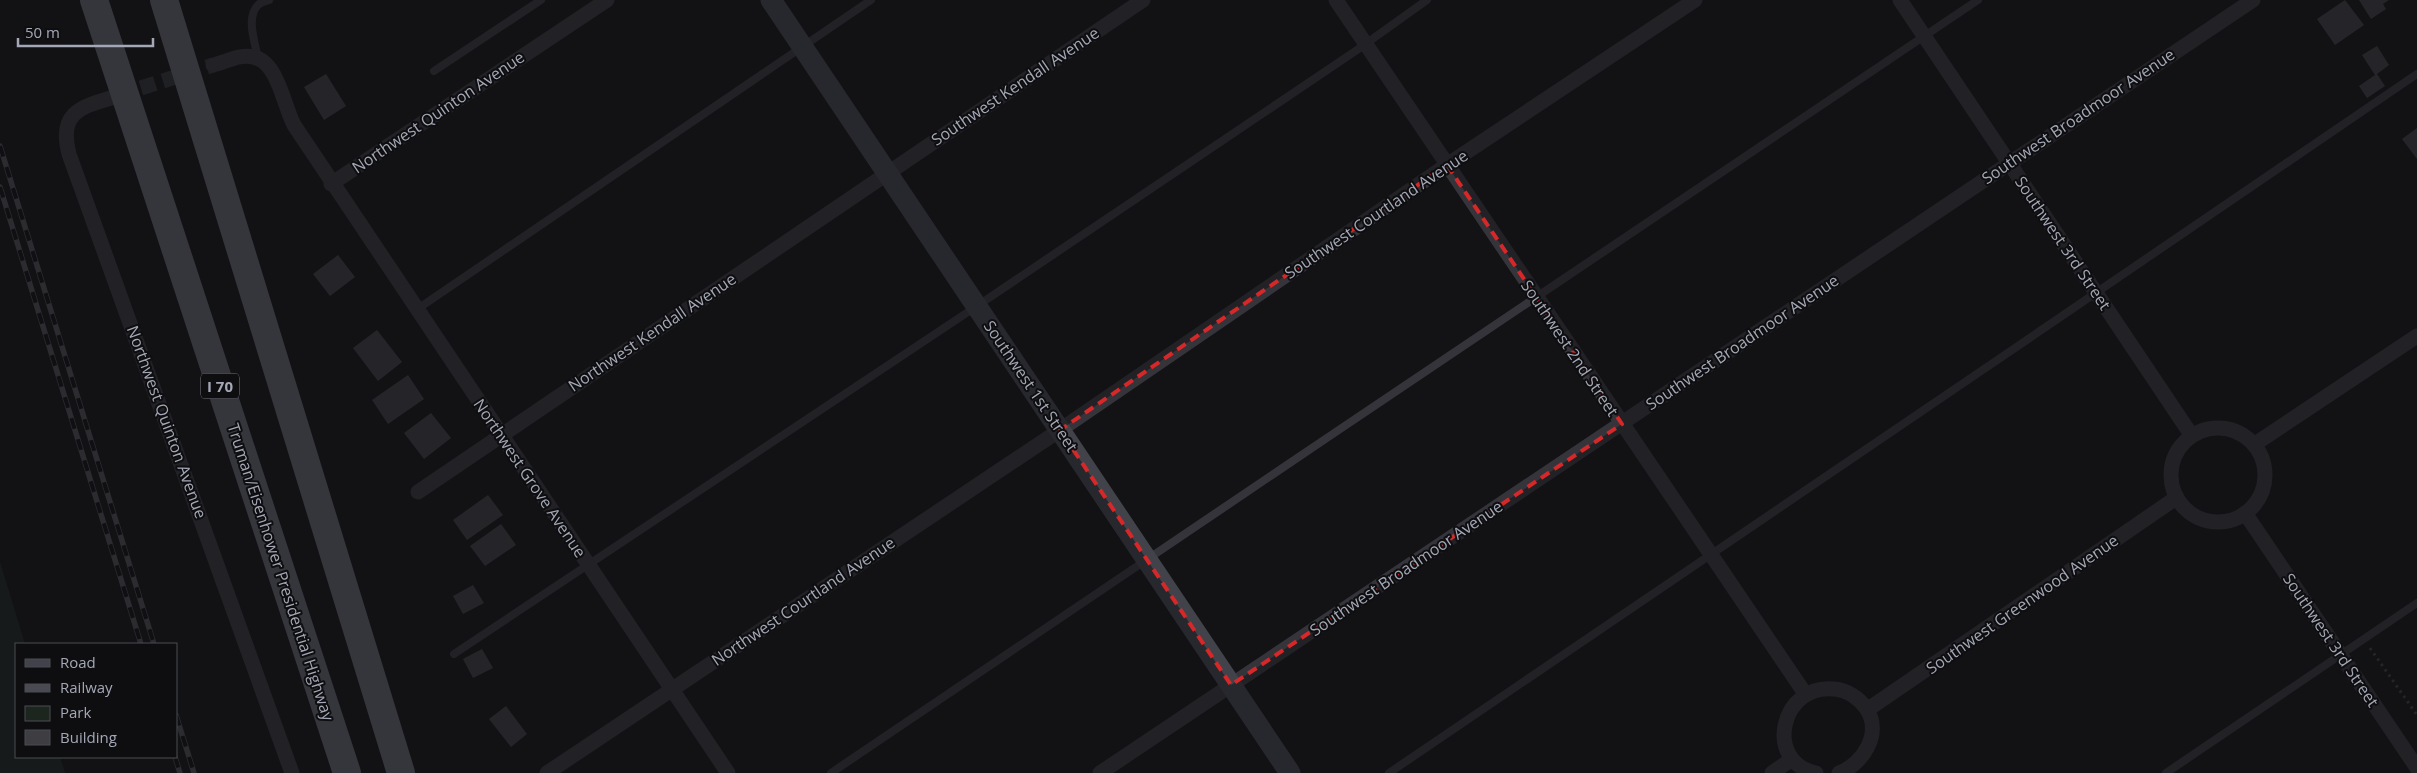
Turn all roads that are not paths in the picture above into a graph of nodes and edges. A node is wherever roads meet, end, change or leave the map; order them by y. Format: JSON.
{"nodes":[{"id":1,"x":94,"y":0,"type":"edge"},
{"id":2,"x":164,"y":0,"type":"edge"},
{"id":3,"x":269,"y":0,"type":"edge"},
{"id":4,"x":541,"y":0,"type":"edge"},
{"id":5,"x":607,"y":0,"type":"edge"},
{"id":6,"x":771,"y":0,"type":"edge"},
{"id":7,"x":871,"y":0,"type":"edge"},
{"id":8,"x":1143,"y":0,"type":"edge"},
{"id":9,"x":1336,"y":0,"type":"edge"},
{"id":10,"x":1427,"y":0,"type":"edge"},
{"id":11,"x":1695,"y":0,"type":"edge"},
{"id":12,"x":1900,"y":0,"type":"edge"},
{"id":13,"x":1978,"y":0,"type":"edge"},
{"id":14,"x":2253,"y":0,"type":"edge"},
{"id":15,"x":1924,"y":36,"type":"junction"},
{"id":16,"x":1364,"y":42,"type":"junction"},
{"id":17,"x":802,"y":46,"type":"junction"},
{"id":18,"x":258,"y":59,"type":"junction"},
{"id":19,"x":213,"y":65,"type":"tunnel mouth"},
{"id":20,"x":434,"y":72,"type":"dead end"},
{"id":21,"x":2417,"y":74,"type":"edge"},
{"id":22,"x":114,"y":97,"type":"tunnel mouth"},
{"id":23,"x":2008,"y":162,"type":"junction"},
{"id":24,"x":1447,"y":165,"type":"junction"},
{"id":25,"x":887,"y":173,"type":"junction"},
{"id":26,"x":332,"y":184,"type":"junction"},
{"id":27,"x":2097,"y":294,"type":"junction"},
{"id":28,"x":1536,"y":299,"type":"junction"},
{"id":29,"x":977,"y":306,"type":"junction"},
{"id":30,"x":416,"y":310,"type":"junction"},
{"id":31,"x":2417,"y":336,"type":"edge"},
{"id":32,"x":1622,"y":424,"type":"junction"},
{"id":33,"x":1060,"y":430,"type":"junction"},
{"id":34,"x":501,"y":435,"type":"junction"},
{"id":35,"x":2192,"y":436,"type":"junction"},
{"id":36,"x":2255,"y":444,"type":"junction"},
{"id":37,"x":418,"y":492,"type":"dead end"},
{"id":38,"x":2176,"y":498,"type":"junction"},
{"id":39,"x":2245,"y":513,"type":"junction"},
{"id":40,"x":1709,"y":553,"type":"junction"},
{"id":41,"x":1147,"y":560,"type":"junction"},
{"id":42,"x":589,"y":566,"type":"junction"},
{"id":43,"x":2417,"y":602,"type":"edge"},
{"id":44,"x":454,"y":654,"type":"dead end"},
{"id":45,"x":2340,"y":654,"type":"junction"},
{"id":46,"x":1231,"y":685,"type":"junction"},
{"id":47,"x":672,"y":690,"type":"junction"},
{"id":48,"x":1806,"y":695,"type":"junction"},
{"id":49,"x":1867,"y":710,"type":"junction"},
{"id":50,"x":1792,"y":759,"type":"junction"},
{"id":51,"x":2417,"y":768,"type":"edge"},
{"id":52,"x":1855,"y":770,"type":"edge"},
{"id":53,"x":292,"y":773,"type":"edge"},
{"id":54,"x":347,"y":773,"type":"edge"},
{"id":55,"x":401,"y":773,"type":"edge"},
{"id":56,"x":547,"y":773,"type":"edge"},
{"id":57,"x":728,"y":773,"type":"edge"},
{"id":58,"x":831,"y":773,"type":"edge"},
{"id":59,"x":1100,"y":773,"type":"edge"},
{"id":60,"x":1290,"y":773,"type":"edge"},
{"id":61,"x":1389,"y":773,"type":"edge"},
{"id":62,"x":1772,"y":773,"type":"edge"},
{"id":63,"x":1816,"y":773,"type":"edge"},
{"id":64,"x":1839,"y":773,"type":"edge"},
{"id":65,"x":2166,"y":773,"type":"edge"}],
"edges":[{"from":1,"to":54,"type":"highway","name":"Truman/Eisenhower Presidential Highway","number":"I 70"},
{"from":2,"to":55,"type":"highway"},
{"from":3,"to":18,"type":"lane"},
{"from":4,"to":20,"type":"lane"},
{"from":5,"to":26,"type":"street","name":"Northwest Quinton Avenue"},
{"from":6,"to":17,"type":"street","name":"Southwest 1st Street"},
{"from":7,"to":17,"type":"lane"},
{"from":8,"to":25,"type":"street","name":"Southwest Kendall Avenue"},
{"from":9,"to":16,"type":"street","name":"Southwest 2nd Street"},
{"from":10,"to":16,"type":"lane"},
{"from":11,"to":24,"type":"street","name":"Southwest Courtland Avenue"},
{"from":12,"to":15,"type":"street","name":"Southwest 3rd Street"},
{"from":13,"to":15,"type":"lane"},
{"from":14,"to":23,"type":"street","name":"Southwest Broadmoor Avenue"},
{"from":15,"to":23,"type":"street","name":"Southwest 3rd Street"},
{"from":15,"to":28,"type":"lane"},
{"from":16,"to":24,"type":"street","name":"Southwest 2nd Street"},
{"from":16,"to":29,"type":"lane"},
{"from":17,"to":25,"type":"street","name":"Southwest 1st Street"},
{"from":17,"to":30,"type":"lane"},
{"from":18,"to":19,"type":"street"},
{"from":18,"to":26,"type":"street"},
{"from":21,"to":27,"type":"lane"},
{"from":22,"to":53,"type":"street","name":"Northwest Quinton Avenue"},
{"from":23,"to":27,"type":"street","name":"Southwest 3rd Street"},
{"from":23,"to":32,"type":"street","name":"Southwest Broadmoor Avenue"},
{"from":24,"to":28,"type":"street","name":"Southwest 2nd Street"},
{"from":24,"to":33,"type":"street","name":"Southwest Courtland Avenue"},
{"from":25,"to":29,"type":"street","name":"Southwest 1st Street"},
{"from":25,"to":34,"type":"street","name":"Northwest Kendall Avenue"},
{"from":26,"to":30,"type":"street","name":"Northwest Grove Avenue"},
{"from":27,"to":35,"type":"street","name":"Southwest 3rd Street"},
{"from":27,"to":40,"type":"lane"},
{"from":28,"to":32,"type":"street","name":"Southwest 2nd Street"},
{"from":28,"to":41,"type":"lane"},
{"from":29,"to":33,"type":"street","name":"Southwest 1st Street"},
{"from":29,"to":42,"type":"lane"},
{"from":30,"to":34,"type":"street","name":"Northwest Grove Avenue"},
{"from":31,"to":36,"type":"street"},
{"from":32,"to":40,"type":"street","name":"Southwest 2nd Street"},
{"from":32,"to":46,"type":"street","name":"Southwest Broadmoor Avenue"},
{"from":33,"to":41,"type":"street","name":"Southwest 1st Street"},
{"from":33,"to":47,"type":"street","name":"Northwest Courtland Avenue"},
{"from":34,"to":37,"type":"street","name":"Northwest Kendall Avenue"},
{"from":34,"to":42,"type":"street","name":"Northwest Grove Avenue"},
{"from":35,"to":36,"type":"street"},
{"from":35,"to":38,"type":"street"},
{"from":36,"to":39,"type":"street"},
{"from":38,"to":39,"type":"street"},
{"from":38,"to":49,"type":"street","name":"Southwest Greenwood Avenue"},
{"from":39,"to":45,"type":"street","name":"Southwest 3rd Street"},
{"from":40,"to":48,"type":"street","name":"Southwest 2nd Street"},
{"from":40,"to":61,"type":"lane"},
{"from":41,"to":46,"type":"street","name":"Southwest 1st Street"},
{"from":41,"to":58,"type":"lane"},
{"from":42,"to":44,"type":"lane"},
{"from":42,"to":47,"type":"street","name":"Northwest Grove Avenue"},
{"from":43,"to":45,"type":"lane"},
{"from":45,"to":51,"type":"street","name":"Southwest 3rd Street"},
{"from":45,"to":65,"type":"lane"},
{"from":46,"to":59,"type":"street","name":"Southwest Broadmoor Avenue"},
{"from":46,"to":60,"type":"street","name":"Southwest 1st Street"},
{"from":47,"to":56,"type":"street","name":"Northwest Courtland Avenue"},
{"from":47,"to":57,"type":"street","name":"Northwest Grove Avenue"},
{"from":48,"to":49,"type":"street"},
{"from":48,"to":50,"type":"street"},
{"from":49,"to":52,"type":"street"},
{"from":50,"to":62,"type":"street"},
{"from":50,"to":63,"type":"street"},
{"from":52,"to":64,"type":"street"}]}
